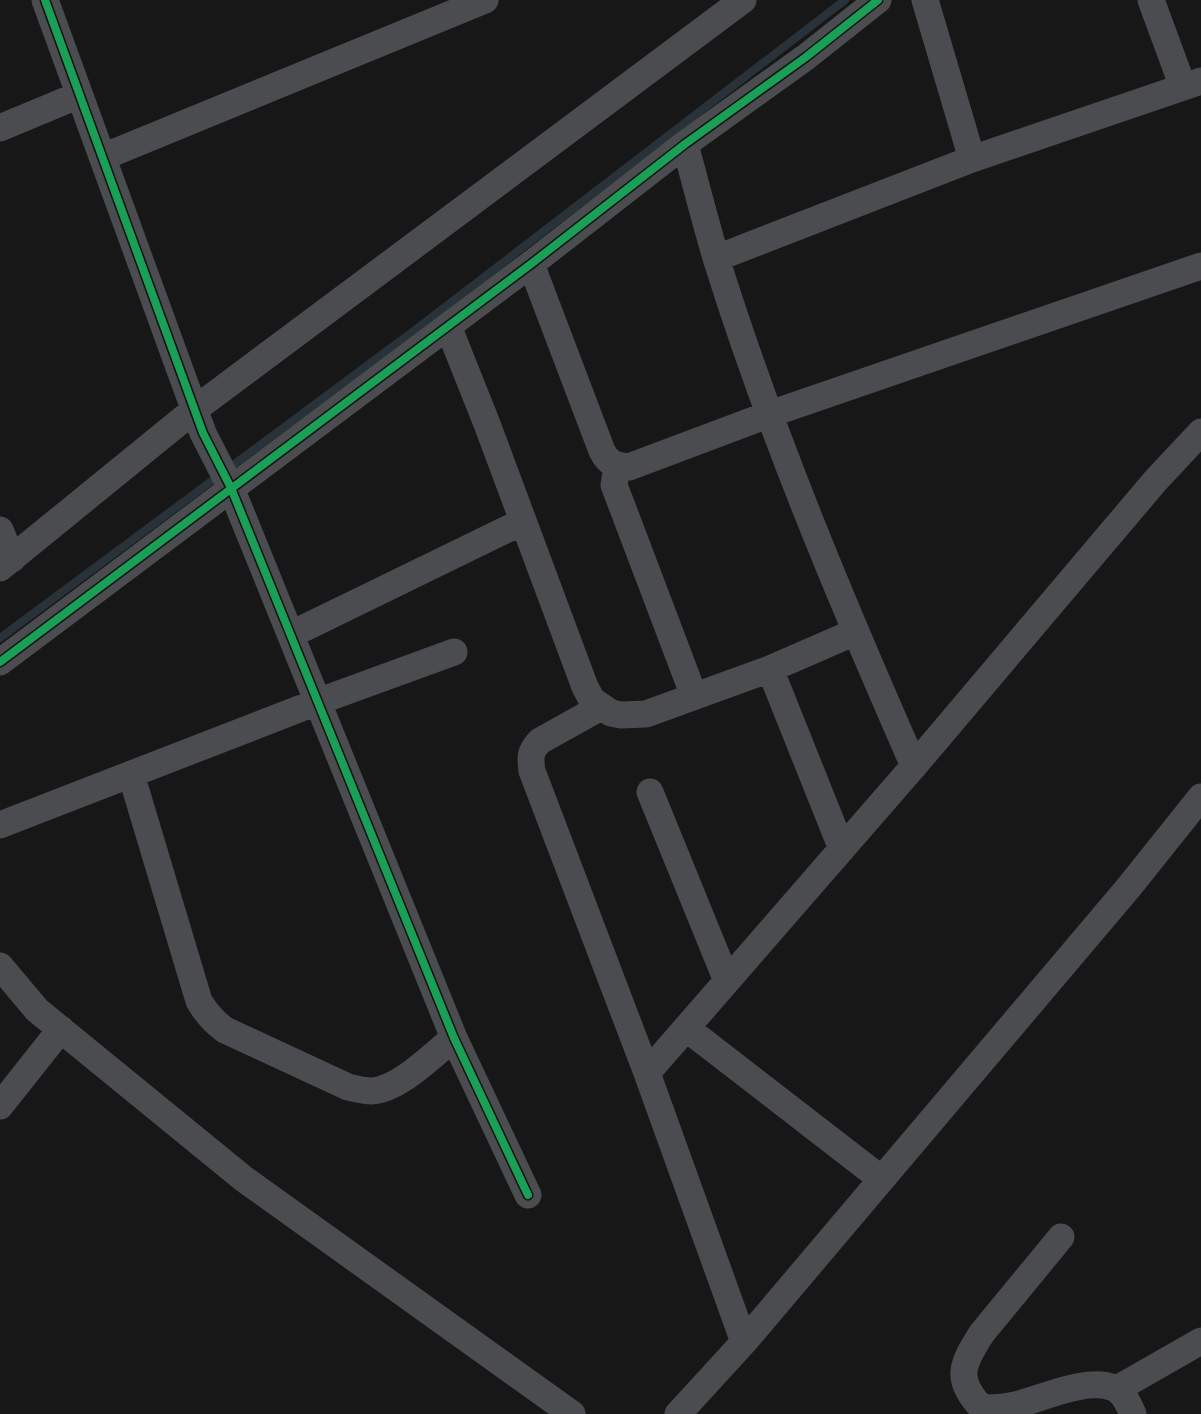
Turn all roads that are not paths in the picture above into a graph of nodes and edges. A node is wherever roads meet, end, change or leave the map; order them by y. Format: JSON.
{"nodes":[{"id":1,"x":45,"y":0,"type":"edge"},
{"id":2,"x":485,"y":0,"type":"edge"},
{"id":3,"x":743,"y":0,"type":"edge"},
{"id":4,"x":878,"y":0,"type":"edge"},
{"id":5,"x":925,"y":0,"type":"edge"},
{"id":6,"x":1151,"y":0,"type":"edge"},
{"id":7,"x":1192,"y":84,"type":"edge"},
{"id":8,"x":79,"y":95,"type":"junction"},
{"id":9,"x":0,"y":128,"type":"edge"},
{"id":10,"x":685,"y":144,"type":"junction"},
{"id":11,"x":103,"y":157,"type":"junction"},
{"id":12,"x":972,"y":159,"type":"junction"},
{"id":13,"x":717,"y":258,"type":"junction"},
{"id":14,"x":531,"y":264,"type":"junction"},
{"id":15,"x":1201,"y":266,"type":"edge"},
{"id":16,"x":448,"y":326,"type":"junction"},
{"id":17,"x":770,"y":414,"type":"junction"},
{"id":18,"x":199,"y":422,"type":"junction"},
{"id":19,"x":1197,"y":441,"type":"edge"},
{"id":20,"x":617,"y":466,"type":"junction"},
{"id":21,"x":228,"y":481,"type":"junction"},
{"id":22,"x":522,"y":522,"type":"junction"},
{"id":23,"x":0,"y":530,"type":"edge"},
{"id":24,"x":6,"y":563,"type":"edge"},
{"id":25,"x":855,"y":632,"type":"junction"},
{"id":26,"x":292,"y":634,"type":"junction"},
{"id":27,"x":454,"y":652,"type":"dead end"},
{"id":28,"x":0,"y":662,"type":"edge"},
{"id":29,"x":770,"y":669,"type":"junction"},
{"id":30,"x":694,"y":696,"type":"junction"},
{"id":31,"x":317,"y":702,"type":"junction"},
{"id":32,"x":601,"y":707,"type":"junction"},
{"id":33,"x":914,"y":766,"type":"junction"},
{"id":34,"x":131,"y":774,"type":"junction"},
{"id":35,"x":650,"y":792,"type":"dead end"},
{"id":36,"x":1201,"y":797,"type":"edge"},
{"id":37,"x":0,"y":825,"type":"edge"},
{"id":38,"x":842,"y":849,"type":"junction"},
{"id":39,"x":0,"y":966,"type":"edge"},
{"id":40,"x":727,"y":981,"type":"junction"},
{"id":41,"x":686,"y":1028,"type":"junction"},
{"id":42,"x":61,"y":1029,"type":"junction"},
{"id":43,"x":454,"y":1038,"type":"junction"},
{"id":44,"x":647,"y":1073,"type":"junction"},
{"id":45,"x":0,"y":1106,"type":"edge"},
{"id":46,"x":880,"y":1178,"type":"junction"},
{"id":47,"x":528,"y":1195,"type":"dead end"},
{"id":48,"x":1061,"y":1237,"type":"dead end"},
{"id":49,"x":1201,"y":1341,"type":"edge"},
{"id":50,"x":744,"y":1342,"type":"junction"},
{"id":51,"x":1117,"y":1389,"type":"junction"},
{"id":52,"x":572,"y":1414,"type":"edge"},
{"id":53,"x":678,"y":1414,"type":"edge"},
{"id":54,"x":1133,"y":1414,"type":"edge"}],
"edges":[{"from":1,"to":8,"type":"street"},
{"from":2,"to":11,"type":"street"},
{"from":3,"to":18,"type":"street"},
{"from":4,"to":10,"type":"street"},
{"from":5,"to":12,"type":"street"},
{"from":6,"to":7,"type":"street"},
{"from":7,"to":12,"type":"street"},
{"from":8,"to":9,"type":"street"},
{"from":8,"to":11,"type":"street"},
{"from":10,"to":13,"type":"street"},
{"from":10,"to":14,"type":"street"},
{"from":11,"to":18,"type":"street"},
{"from":12,"to":13,"type":"street"},
{"from":13,"to":17,"type":"street"},
{"from":14,"to":16,"type":"street"},
{"from":14,"to":20,"type":"street"},
{"from":15,"to":17,"type":"street"},
{"from":16,"to":21,"type":"street"},
{"from":16,"to":22,"type":"street"},
{"from":17,"to":20,"type":"street"},
{"from":17,"to":25,"type":"street"},
{"from":18,"to":21,"type":"street"},
{"from":18,"to":24,"type":"street"},
{"from":19,"to":33,"type":"street"},
{"from":20,"to":30,"type":"street"},
{"from":21,"to":26,"type":"street"},
{"from":21,"to":28,"type":"street"},
{"from":22,"to":26,"type":"street"},
{"from":22,"to":32,"type":"street"},
{"from":23,"to":24,"type":"street"},
{"from":25,"to":29,"type":"street"},
{"from":25,"to":33,"type":"street"},
{"from":26,"to":31,"type":"street"},
{"from":27,"to":31,"type":"street"},
{"from":29,"to":30,"type":"street"},
{"from":29,"to":38,"type":"street"},
{"from":30,"to":32,"type":"street"},
{"from":31,"to":34,"type":"street"},
{"from":31,"to":43,"type":"street"},
{"from":32,"to":44,"type":"street"},
{"from":33,"to":38,"type":"street"},
{"from":34,"to":37,"type":"street"},
{"from":34,"to":43,"type":"street"},
{"from":35,"to":40,"type":"street"},
{"from":36,"to":46,"type":"street"},
{"from":38,"to":40,"type":"street"},
{"from":39,"to":42,"type":"street"},
{"from":40,"to":41,"type":"street"},
{"from":41,"to":44,"type":"street"},
{"from":41,"to":46,"type":"street"},
{"from":42,"to":45,"type":"street"},
{"from":42,"to":52,"type":"street"},
{"from":43,"to":47,"type":"street"},
{"from":44,"to":50,"type":"street"},
{"from":46,"to":50,"type":"street"},
{"from":48,"to":51,"type":"street"},
{"from":49,"to":51,"type":"street"},
{"from":50,"to":53,"type":"street"},
{"from":51,"to":54,"type":"street"}]}
